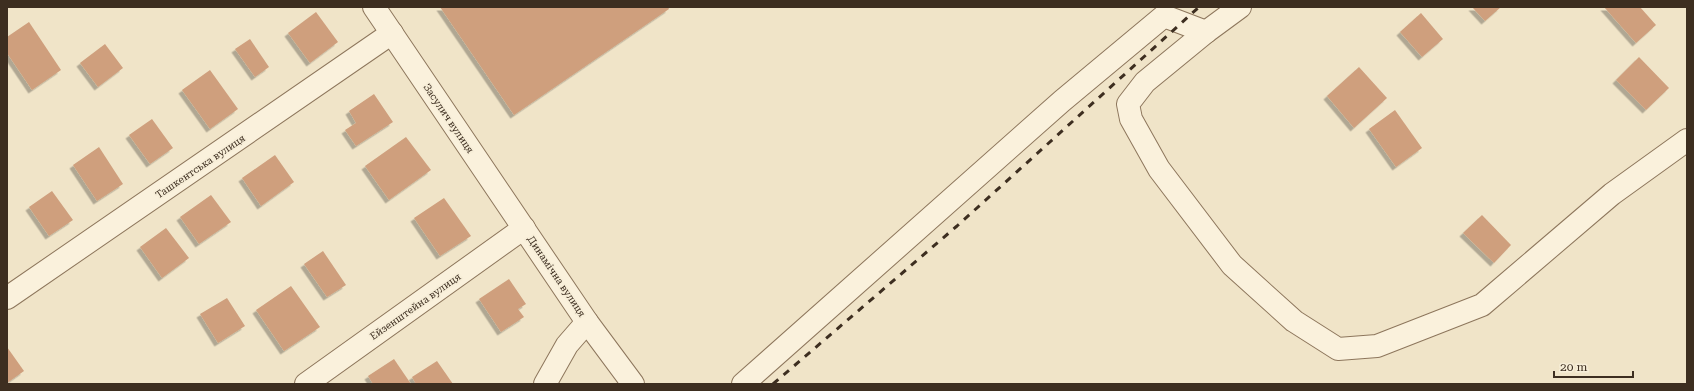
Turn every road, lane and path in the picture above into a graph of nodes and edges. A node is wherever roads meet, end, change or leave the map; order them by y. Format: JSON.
{"nodes":[{"id":1,"x":374,"y":7,"type":"edge"},
{"id":2,"x":1240,"y":7,"type":"edge"},
{"id":3,"x":1169,"y":12,"type":"edge"},
{"id":4,"x":1206,"y":32,"type":"junction"},
{"id":5,"x":392,"y":33,"type":"junction"},
{"id":6,"x":1687,"y":140,"type":"edge"},
{"id":7,"x":524,"y":228,"type":"junction"},
{"id":8,"x":7,"y":298,"type":"edge"},
{"id":9,"x":587,"y":322,"type":"junction"},
{"id":10,"x":306,"y":384,"type":"edge"},
{"id":11,"x":545,"y":384,"type":"edge"},
{"id":12,"x":633,"y":384,"type":"edge"},
{"id":13,"x":742,"y":384,"type":"edge"}],
"edges":[{"from":1,"to":5,"type":"street","name":"Засулич вулиця"},
{"from":2,"to":4,"type":"street"},
{"from":3,"to":4,"type":"street"},
{"from":3,"to":13,"type":"street"},
{"from":4,"to":6,"type":"street"},
{"from":5,"to":7,"type":"street","name":"Засулич вулиця"},
{"from":5,"to":8,"type":"street","name":"Ташкентська вулиця"},
{"from":7,"to":9,"type":"street","name":"Динамічна вулиця"},
{"from":7,"to":10,"type":"street","name":"Ейзенштейна вулиця"},
{"from":9,"to":11,"type":"street","name":"Динамічна вулиця"},
{"from":9,"to":12,"type":"street"}]}
